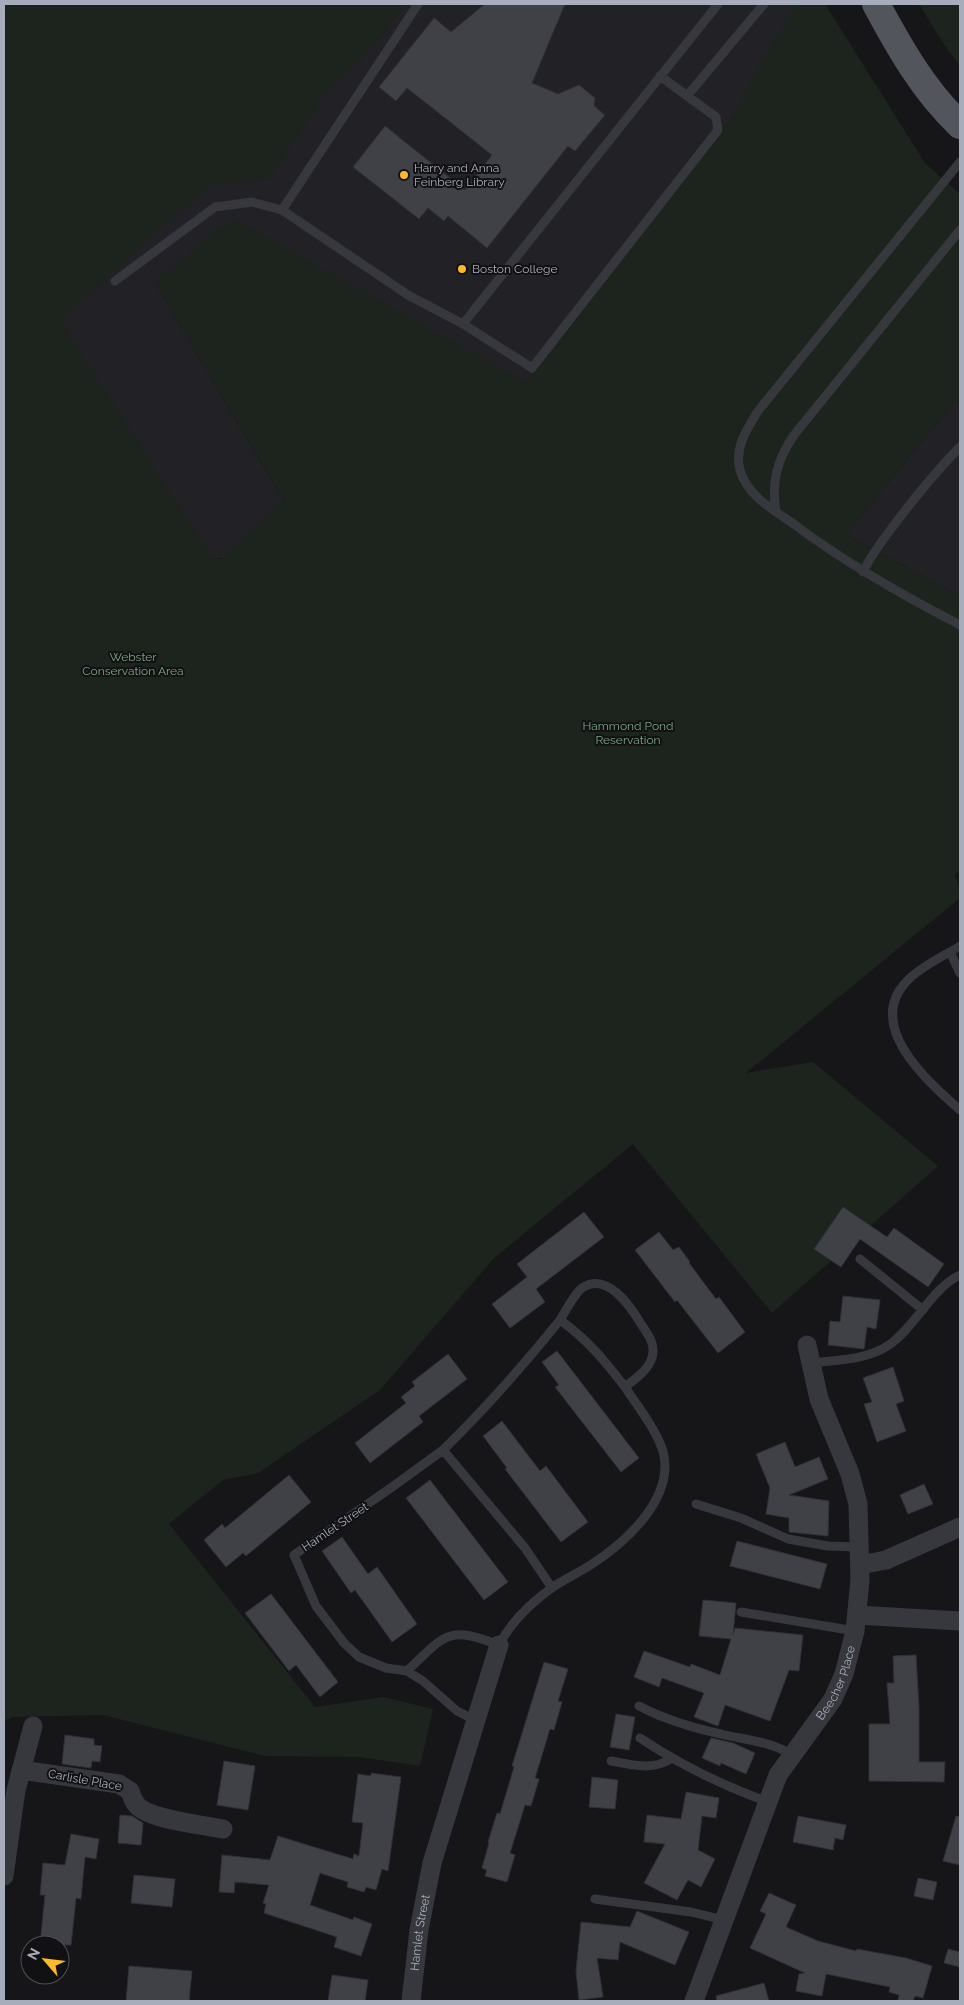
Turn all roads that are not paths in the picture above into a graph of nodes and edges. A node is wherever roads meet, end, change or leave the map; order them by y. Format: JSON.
{"nodes":[{"id":1,"x":418,"y":4,"type":"edge"},
{"id":2,"x":718,"y":4,"type":"edge"},
{"id":3,"x":764,"y":4,"type":"edge"},
{"id":4,"x":876,"y":4,"type":"edge"},
{"id":5,"x":660,"y":76,"type":"junction"},
{"id":6,"x":687,"y":96,"type":"junction"},
{"id":7,"x":960,"y":125,"type":"edge"},
{"id":8,"x":960,"y":162,"type":"edge"},
{"id":9,"x":282,"y":210,"type":"junction"},
{"id":10,"x":960,"y":230,"type":"edge"},
{"id":11,"x":115,"y":280,"type":"dead end"},
{"id":12,"x":463,"y":324,"type":"junction"},
{"id":13,"x":960,"y":448,"type":"edge"},
{"id":14,"x":776,"y":512,"type":"junction"},
{"id":15,"x":862,"y":572,"type":"junction"},
{"id":16,"x":960,"y":625,"type":"edge"},
{"id":17,"x":960,"y":946,"type":"edge"},
{"id":18,"x":950,"y":952,"type":"junction"},
{"id":19,"x":960,"y":973,"type":"edge"},
{"id":20,"x":960,"y":1110,"type":"edge"},
{"id":21,"x":860,"y":1259,"type":"dead end"},
{"id":22,"x":960,"y":1275,"type":"edge"},
{"id":23,"x":924,"y":1310,"type":"junction"},
{"id":24,"x":560,"y":1320,"type":"junction"},
{"id":25,"x":807,"y":1345,"type":"dead end"},
{"id":26,"x":810,"y":1364,"type":"junction"},
{"id":27,"x":625,"y":1387,"type":"junction"},
{"id":28,"x":443,"y":1450,"type":"junction"},
{"id":29,"x":696,"y":1504,"type":"dead end"},
{"id":30,"x":960,"y":1527,"type":"edge"},
{"id":31,"x":860,"y":1556,"type":"junction"},
{"id":32,"x":552,"y":1588,"type":"junction"},
{"id":33,"x":741,"y":1612,"type":"dead end"},
{"id":34,"x":960,"y":1621,"type":"edge"},
{"id":35,"x":856,"y":1623,"type":"junction"},
{"id":36,"x":499,"y":1645,"type":"junction"},
{"id":37,"x":407,"y":1671,"type":"junction"},
{"id":38,"x":640,"y":1706,"type":"dead end"},
{"id":39,"x":475,"y":1720,"type":"junction"},
{"id":40,"x":33,"y":1726,"type":"dead end"},
{"id":41,"x":640,"y":1738,"type":"dead end"},
{"id":42,"x":792,"y":1755,"type":"junction"},
{"id":43,"x":673,"y":1758,"type":"junction"},
{"id":44,"x":611,"y":1761,"type":"dead end"},
{"id":45,"x":21,"y":1770,"type":"junction"},
{"id":46,"x":768,"y":1802,"type":"junction"},
{"id":47,"x":223,"y":1829,"type":"dead end"},
{"id":48,"x":4,"y":1876,"type":"edge"},
{"id":49,"x":595,"y":1899,"type":"dead end"},
{"id":50,"x":724,"y":1920,"type":"junction"},
{"id":51,"x":411,"y":2001,"type":"edge"},
{"id":52,"x":694,"y":2001,"type":"edge"}],
"edges":[{"from":1,"to":9,"type":"lane"},
{"from":2,"to":5,"type":"lane"},
{"from":3,"to":6,"type":"lane"},
{"from":4,"to":7,"type":"main road"},
{"from":5,"to":6,"type":"lane"},
{"from":5,"to":12,"type":"lane"},
{"from":6,"to":12,"type":"lane"},
{"from":8,"to":14,"type":"lane"},
{"from":9,"to":11,"type":"lane"},
{"from":9,"to":12,"type":"lane"},
{"from":10,"to":14,"type":"lane"},
{"from":13,"to":15,"type":"lane"},
{"from":14,"to":15,"type":"lane"},
{"from":15,"to":16,"type":"lane"},
{"from":17,"to":18,"type":"lane"},
{"from":18,"to":19,"type":"lane"},
{"from":18,"to":20,"type":"lane"},
{"from":21,"to":23,"type":"lane"},
{"from":22,"to":23,"type":"lane"},
{"from":23,"to":26,"type":"lane"},
{"from":24,"to":27,"type":"lane","name":"Hamlet Street"},
{"from":24,"to":27,"type":"lane","name":"Hamlet Street"},
{"from":24,"to":28,"type":"lane","name":"Hamlet Street"},
{"from":25,"to":26,"type":"street","name":"Beecher Place"},
{"from":26,"to":31,"type":"street","name":"Beecher Place"},
{"from":27,"to":32,"type":"lane","name":"Hamlet Street"},
{"from":28,"to":32,"type":"lane"},
{"from":28,"to":37,"type":"lane","name":"Hamlet Street"},
{"from":29,"to":31,"type":"lane"},
{"from":30,"to":31,"type":"street"},
{"from":31,"to":35,"type":"street","name":"Beecher Place"},
{"from":32,"to":36,"type":"lane","name":"Hamlet Street"},
{"from":33,"to":35,"type":"lane"},
{"from":34,"to":35,"type":"street"},
{"from":35,"to":42,"type":"street","name":"Beecher Place"},
{"from":36,"to":37,"type":"lane"},
{"from":36,"to":39,"type":"street","name":"Hamlet Street"},
{"from":37,"to":39,"type":"lane","name":"Hamlet Street"},
{"from":38,"to":42,"type":"lane"},
{"from":39,"to":51,"type":"street","name":"Hamlet Street"},
{"from":40,"to":45,"type":"street"},
{"from":41,"to":43,"type":"lane"},
{"from":42,"to":46,"type":"street","name":"Beecher Place"},
{"from":43,"to":44,"type":"lane"},
{"from":43,"to":46,"type":"lane"},
{"from":45,"to":47,"type":"street","name":"Carlisle Place"},
{"from":45,"to":48,"type":"street"},
{"from":46,"to":50,"type":"street","name":"Beecher Place"},
{"from":49,"to":50,"type":"lane"},
{"from":50,"to":52,"type":"street","name":"Beecher Place"}]}
